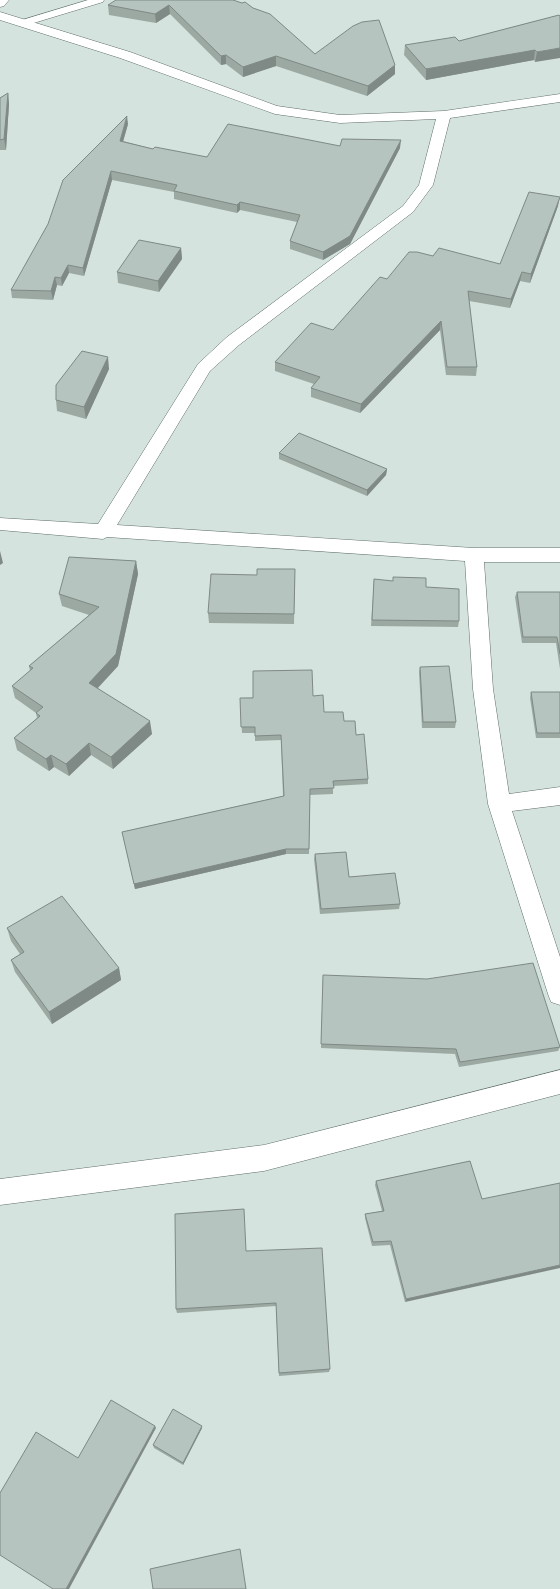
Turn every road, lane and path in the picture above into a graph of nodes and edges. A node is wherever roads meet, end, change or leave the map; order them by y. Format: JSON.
{"nodes":[{"id":1,"x":3,"y":0,"type":"edge"},
{"id":2,"x":99,"y":0,"type":"edge"},
{"id":3,"x":0,"y":3,"type":"edge"},
{"id":4,"x":0,"y":16,"type":"edge"},
{"id":5,"x":23,"y":23,"type":"junction"},
{"id":6,"x":560,"y":98,"type":"edge"},
{"id":7,"x":444,"y":116,"type":"junction"},
{"id":8,"x":0,"y":524,"type":"edge"},
{"id":9,"x":103,"y":532,"type":"junction"},
{"id":10,"x":474,"y":555,"type":"junction"},
{"id":11,"x":560,"y":555,"type":"edge"},
{"id":12,"x":560,"y":796,"type":"edge"},
{"id":13,"x":499,"y":804,"type":"junction"},
{"id":14,"x":560,"y":994,"type":"edge"},
{"id":15,"x":560,"y":1082,"type":"edge"},
{"id":16,"x":0,"y":1192,"type":"edge"}],
"edges":[{"from":1,"to":3,"type":"street"},
{"from":2,"to":5,"type":"lane"},
{"from":4,"to":5,"type":"street"},
{"from":5,"to":7,"type":"street"},
{"from":6,"to":7,"type":"street"},
{"from":7,"to":9,"type":"street"},
{"from":8,"to":9,"type":"street"},
{"from":9,"to":10,"type":"street"},
{"from":10,"to":11,"type":"street"},
{"from":10,"to":13,"type":"street"},
{"from":12,"to":13,"type":"street"},
{"from":13,"to":14,"type":"street"},
{"from":15,"to":16,"type":"street"}]}
